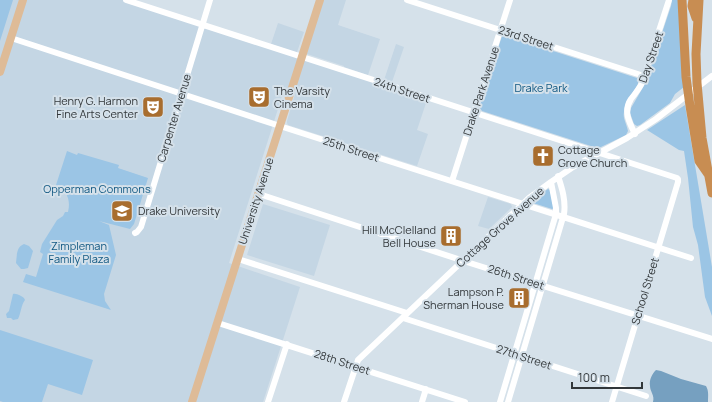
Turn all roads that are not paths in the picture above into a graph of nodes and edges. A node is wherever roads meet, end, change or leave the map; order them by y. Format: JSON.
{"nodes":[{"id":1,"x":23,"y":0,"type":"edge"},
{"id":2,"x":126,"y":0,"type":"edge"},
{"id":3,"x":210,"y":0,"type":"edge"},
{"id":4,"x":320,"y":0,"type":"edge"},
{"id":5,"x":407,"y":0,"type":"edge"},
{"id":6,"x":510,"y":0,"type":"edge"},
{"id":7,"x":669,"y":0,"type":"edge"},
{"id":8,"x":682,"y":0,"type":"edge"},
{"id":9,"x":693,"y":0,"type":"edge"},
{"id":10,"x":699,"y":0,"type":"edge"},
{"id":11,"x":202,"y":25,"type":"junction"},
{"id":12,"x":698,"y":25,"type":"junction"},
{"id":13,"x":500,"y":30,"type":"junction"},
{"id":14,"x":11,"y":38,"type":"junction"},
{"id":15,"x":302,"y":57,"type":"junction"},
{"id":16,"x":0,"y":72,"type":"edge"},
{"id":17,"x":644,"y":76,"type":"junction"},
{"id":18,"x":712,"y":76,"type":"edge"},
{"id":19,"x":181,"y":94,"type":"junction"},
{"id":20,"x":474,"y":112,"type":"junction"},
{"id":21,"x":280,"y":126,"type":"junction"},
{"id":22,"x":634,"y":134,"type":"junction"},
{"id":23,"x":600,"y":153,"type":"junction"},
{"id":24,"x":558,"y":176,"type":"junction"},
{"id":25,"x":710,"y":177,"type":"junction"},
{"id":26,"x":678,"y":179,"type":"joint"},
{"id":27,"x":452,"y":181,"type":"junction"},
{"id":28,"x":551,"y":182,"type":"junction"},
{"id":29,"x":712,"y":193,"type":"edge"},
{"id":30,"x":259,"y":194,"type":"junction"},
{"id":31,"x":523,"y":204,"type":"junction"},
{"id":32,"x":556,"y":214,"type":"junction"},
{"id":33,"x":564,"y":217,"type":"junction"},
{"id":34,"x":135,"y":233,"type":"dead end"},
{"id":35,"x":658,"y":247,"type":"junction"},
{"id":36,"x":691,"y":258,"type":"dead end"},
{"id":37,"x":238,"y":259,"type":"junction"},
{"id":38,"x":463,"y":260,"type":"junction"},
{"id":39,"x":536,"y":283,"type":"junction"},
{"id":40,"x":543,"y":286,"type":"junction"},
{"id":41,"x":405,"y":316,"type":"junction"},
{"id":42,"x":638,"y":316,"type":"junction"},
{"id":43,"x":218,"y":323,"type":"junction"},
{"id":44,"x":712,"y":339,"type":"edge"},
{"id":45,"x":287,"y":344,"type":"junction"},
{"id":46,"x":514,"y":354,"type":"junction"},
{"id":47,"x":522,"y":356,"type":"junction"},
{"id":48,"x":356,"y":367,"type":"junction"},
{"id":49,"x":616,"y":386,"type":"junction"},
{"id":50,"x":426,"y":389,"type":"junction"},
{"id":51,"x":646,"y":396,"type":"dead end"},
{"id":52,"x":192,"y":402,"type":"edge"},
{"id":53,"x":268,"y":402,"type":"edge"},
{"id":54,"x":344,"y":402,"type":"edge"},
{"id":55,"x":422,"y":402,"type":"edge"},
{"id":56,"x":465,"y":402,"type":"edge"},
{"id":57,"x":500,"y":402,"type":"edge"},
{"id":58,"x":508,"y":402,"type":"edge"},
{"id":59,"x":612,"y":402,"type":"edge"}],
"edges":[{"from":1,"to":14,"type":"main road"},
{"from":2,"to":11,"type":"street","name":"24th Street"},
{"from":3,"to":11,"type":"street","name":"Carpenter Avenue"},
{"from":4,"to":15,"type":"main road","name":"University Avenue"},
{"from":5,"to":13,"type":"street","name":"23rd Street"},
{"from":6,"to":13,"type":"street","name":"Drake Park Avenue"},
{"from":7,"to":17,"type":"street","name":"Day Street"},
{"from":8,"to":25,"type":"highway"},
{"from":9,"to":12,"type":"highway"},
{"from":10,"to":12,"type":"highway"},
{"from":11,"to":15,"type":"street","name":"24th Street"},
{"from":11,"to":19,"type":"street","name":"Carpenter Avenue"},
{"from":12,"to":25,"type":"highway"},
{"from":13,"to":17,"type":"street","name":"23rd Street"},
{"from":13,"to":20,"type":"street","name":"Drake Park Avenue"},
{"from":14,"to":16,"type":"main road"},
{"from":14,"to":19,"type":"street","name":"25th Street"},
{"from":15,"to":20,"type":"street","name":"24th Street"},
{"from":15,"to":21,"type":"main road","name":"University Avenue"},
{"from":17,"to":22,"type":"street","name":"Day Street"},
{"from":18,"to":22,"type":"street","name":"Cottage Grove Avenue"},
{"from":19,"to":21,"type":"street","name":"25th Street"},
{"from":19,"to":34,"type":"street","name":"Carpenter Avenue"},
{"from":20,"to":23,"type":"street","name":"24th Street"},
{"from":20,"to":27,"type":"street","name":"Drake Park Avenue"},
{"from":21,"to":27,"type":"street","name":"25th Street"},
{"from":21,"to":30,"type":"main road","name":"University Avenue"},
{"from":22,"to":23,"type":"street","name":"Cottage Grove Avenue"},
{"from":23,"to":24,"type":"street","name":"Cottage Grove Avenue"},
{"from":23,"to":26,"type":"street","name":"24th Street"},
{"from":24,"to":28,"type":"street","name":"Cottage Grove Avenue"},
{"from":24,"to":33,"type":"street"},
{"from":25,"to":29,"type":"highway"},
{"from":26,"to":35,"type":"street","name":"School Street"},
{"from":27,"to":31,"type":"street","name":"25th Street"},
{"from":28,"to":31,"type":"street","name":"Cottage Grove Avenue"},
{"from":28,"to":32,"type":"street"},
{"from":30,"to":37,"type":"main road","name":"University Avenue"},
{"from":30,"to":38,"type":"street","name":"26th Street"},
{"from":31,"to":32,"type":"street","name":"25th Street"},
{"from":31,"to":38,"type":"street","name":"Cottage Grove Avenue"},
{"from":32,"to":33,"type":"street","name":"25th Street"},
{"from":32,"to":39,"type":"street"},
{"from":33,"to":35,"type":"street","name":"25th Street"},
{"from":33,"to":40,"type":"street"},
{"from":35,"to":36,"type":"street","name":"25th Street"},
{"from":35,"to":42,"type":"street","name":"School Street"},
{"from":37,"to":41,"type":"street","name":"27th Street"},
{"from":37,"to":43,"type":"main road","name":"University Avenue"},
{"from":38,"to":39,"type":"street","name":"26th Street"},
{"from":38,"to":41,"type":"street","name":"Cottage Grove Avenue"},
{"from":39,"to":40,"type":"street","name":"26th Street"},
{"from":39,"to":46,"type":"street"},
{"from":40,"to":42,"type":"street","name":"26th Street"},
{"from":40,"to":47,"type":"street"},
{"from":41,"to":46,"type":"street","name":"27th Street"},
{"from":41,"to":48,"type":"street","name":"Cottage Grove Avenue"},
{"from":42,"to":44,"type":"street","name":"26th Street"},
{"from":42,"to":49,"type":"street","name":"School Street"},
{"from":43,"to":45,"type":"street","name":"28th Street"},
{"from":43,"to":52,"type":"main road","name":"University Avenue"},
{"from":45,"to":48,"type":"street","name":"28th Street"},
{"from":45,"to":53,"type":"street"},
{"from":46,"to":47,"type":"street","name":"27th Street"},
{"from":46,"to":57,"type":"street"},
{"from":47,"to":49,"type":"street","name":"27th Street"},
{"from":47,"to":58,"type":"street"},
{"from":48,"to":50,"type":"street","name":"28th Street"},
{"from":48,"to":54,"type":"street","name":"Cottage Grove Avenue"},
{"from":49,"to":51,"type":"street","name":"27th Street"},
{"from":49,"to":59,"type":"street","name":"School Street"},
{"from":50,"to":55,"type":"street"},
{"from":50,"to":56,"type":"street","name":"28th Street"}]}
